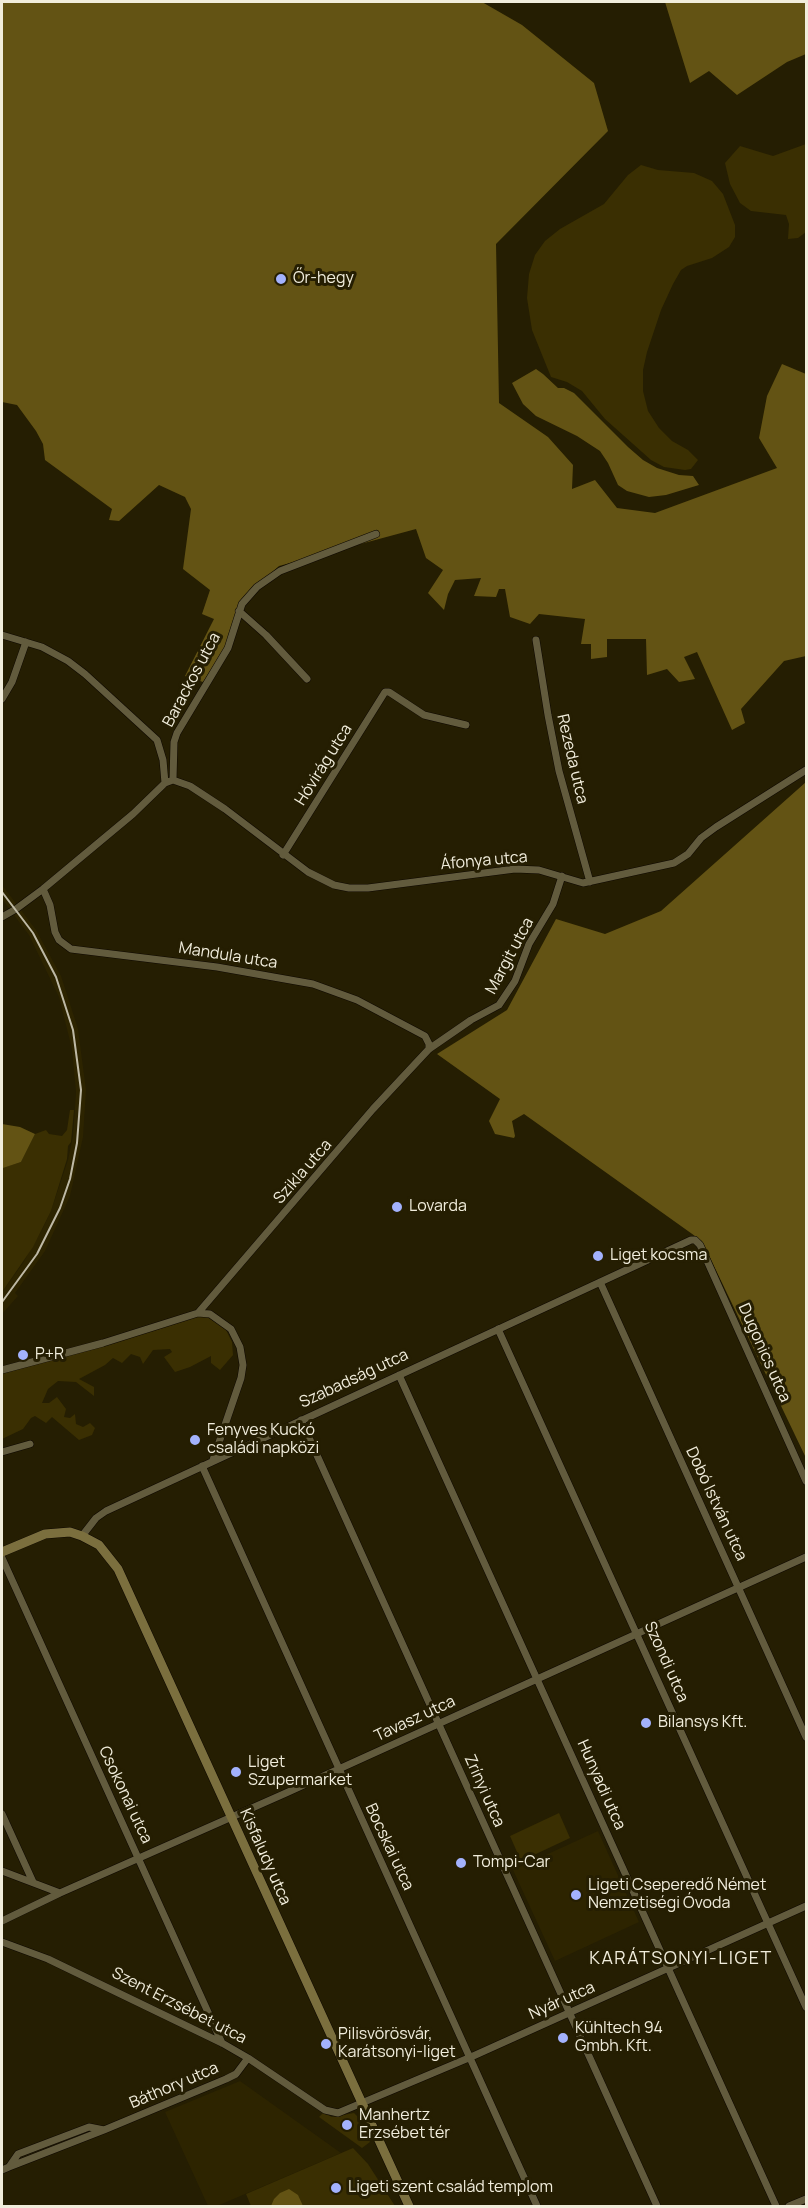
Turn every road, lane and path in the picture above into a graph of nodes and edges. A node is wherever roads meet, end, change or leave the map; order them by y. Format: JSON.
{"nodes":[{"id":1,"x":376,"y":534,"type":"dead end"},
{"id":2,"x":239,"y":611,"type":"junction"},
{"id":3,"x":2,"y":635,"type":"edge"},
{"id":4,"x":536,"y":640,"type":"dead end"},
{"id":5,"x":26,"y":642,"type":"junction"},
{"id":6,"x":307,"y":679,"type":"dead end"},
{"id":7,"x":2,"y":699,"type":"edge"},
{"id":8,"x":466,"y":725,"type":"dead end"},
{"id":9,"x":807,"y":770,"type":"edge"},
{"id":10,"x":173,"y":780,"type":"junction"},
{"id":11,"x":165,"y":783,"type":"junction"},
{"id":12,"x":283,"y":855,"type":"junction"},
{"id":13,"x":562,"y":876,"type":"junction"},
{"id":14,"x":590,"y":882,"type":"junction"},
{"id":15,"x":43,"y":889,"type":"junction"},
{"id":16,"x":2,"y":916,"type":"edge"},
{"id":17,"x":429,"y":1049,"type":"junction"},
{"id":18,"x":691,"y":1240,"type":"joint"},
{"id":19,"x":600,"y":1282,"type":"junction"},
{"id":20,"x":198,"y":1313,"type":"junction"},
{"id":21,"x":498,"y":1329,"type":"junction"},
{"id":22,"x":2,"y":1370,"type":"edge"},
{"id":23,"x":399,"y":1374,"type":"junction"},
{"id":24,"x":301,"y":1420,"type":"junction"},
{"id":25,"x":30,"y":1444,"type":"dead end"},
{"id":26,"x":2,"y":1452,"type":"edge"},
{"id":27,"x":213,"y":1460,"type":"junction"},
{"id":28,"x":202,"y":1466,"type":"junction"},
{"id":29,"x":807,"y":1481,"type":"edge"},
{"id":30,"x":82,"y":1536,"type":"junction"},
{"id":31,"x":2,"y":1552,"type":"edge"},
{"id":32,"x":807,"y":1557,"type":"edge"},
{"id":33,"x":2,"y":1558,"type":"edge"},
{"id":34,"x":739,"y":1587,"type":"junction"},
{"id":35,"x":638,"y":1633,"type":"junction"},
{"id":36,"x":537,"y":1678,"type":"junction"},
{"id":37,"x":438,"y":1723,"type":"junction"},
{"id":38,"x":807,"y":1737,"type":"edge"},
{"id":39,"x":338,"y":1769,"type":"junction"},
{"id":40,"x":2,"y":1814,"type":"edge"},
{"id":41,"x":231,"y":1818,"type":"junction"},
{"id":42,"x":139,"y":1858,"type":"junction"},
{"id":43,"x":2,"y":1871,"type":"edge"},
{"id":44,"x":33,"y":1882,"type":"junction"},
{"id":45,"x":60,"y":1893,"type":"junction"},
{"id":46,"x":807,"y":1906,"type":"edge"},
{"id":47,"x":2,"y":1921,"type":"edge"},
{"id":48,"x":769,"y":1923,"type":"junction"},
{"id":49,"x":2,"y":1942,"type":"edge"},
{"id":50,"x":670,"y":1968,"type":"junction"},
{"id":51,"x":807,"y":2007,"type":"edge"},
{"id":52,"x":569,"y":2013,"type":"junction"},
{"id":53,"x":222,"y":2043,"type":"junction"},
{"id":54,"x":471,"y":2057,"type":"junction"},
{"id":55,"x":248,"y":2058,"type":"junction"},
{"id":56,"x":361,"y":2105,"type":"junction"},
{"id":57,"x":104,"y":2130,"type":"junction"},
{"id":58,"x":9,"y":2167,"type":"junction"},
{"id":59,"x":2,"y":2170,"type":"edge"},
{"id":60,"x":807,"y":2199,"type":"edge"},
{"id":61,"x":409,"y":2206,"type":"edge"},
{"id":62,"x":537,"y":2206,"type":"edge"},
{"id":63,"x":657,"y":2206,"type":"edge"},
{"id":64,"x":776,"y":2206,"type":"edge"},
{"id":65,"x":789,"y":2206,"type":"edge"}],
"edges":[{"from":1,"to":2,"type":"street","name":"Barackos utca"},
{"from":2,"to":6,"type":"street"},
{"from":2,"to":10,"type":"street","name":"Barackos utca"},
{"from":3,"to":5,"type":"street"},
{"from":4,"to":14,"type":"street","name":"Rezeda utca"},
{"from":5,"to":7,"type":"street"},
{"from":5,"to":11,"type":"street","name":"Barackos utca"},
{"from":8,"to":12,"type":"street","name":"Hóvirág utca"},
{"from":9,"to":14,"type":"street","name":"Áfonya utca"},
{"from":10,"to":11,"type":"street"},
{"from":10,"to":12,"type":"street","name":"Áfonya utca"},
{"from":11,"to":15,"type":"street"},
{"from":12,"to":13,"type":"street","name":"Áfonya utca"},
{"from":13,"to":14,"type":"street","name":"Áfonya utca"},
{"from":13,"to":17,"type":"street","name":"Margit utca"},
{"from":15,"to":16,"type":"street"},
{"from":15,"to":17,"type":"street","name":"Mandula utca"},
{"from":17,"to":20,"type":"street","name":"Szikla utca"},
{"from":18,"to":19,"type":"street","name":"Szabadság utca"},
{"from":18,"to":29,"type":"street","name":"Dugonics utca"},
{"from":19,"to":21,"type":"street","name":"Szabadság utca"},
{"from":19,"to":34,"type":"street","name":"Dobó István utca"},
{"from":20,"to":22,"type":"street"},
{"from":20,"to":27,"type":"street"},
{"from":21,"to":23,"type":"street","name":"Szabadság utca"},
{"from":21,"to":35,"type":"street","name":"Szondi utca"},
{"from":23,"to":24,"type":"street","name":"Szabadság utca"},
{"from":23,"to":36,"type":"street","name":"Hunyadi utca"},
{"from":24,"to":27,"type":"street","name":"Szabadság utca"},
{"from":24,"to":37,"type":"street","name":"Zrínyi utca"},
{"from":25,"to":26,"type":"street"},
{"from":27,"to":28,"type":"street","name":"Szabadság utca"},
{"from":28,"to":30,"type":"street","name":"Szabadság utca"},
{"from":28,"to":39,"type":"street","name":"Bocskai utca"},
{"from":30,"to":31,"type":"street"},
{"from":30,"to":41,"type":"street","name":"Kisfaludy utca"},
{"from":32,"to":34,"type":"street","name":"Tavasz utca"},
{"from":33,"to":42,"type":"street","name":"Csokonai utca"},
{"from":34,"to":35,"type":"street","name":"Tavasz utca"},
{"from":34,"to":38,"type":"street","name":"Dobó István utca"},
{"from":35,"to":36,"type":"street","name":"Tavasz utca"},
{"from":35,"to":48,"type":"street","name":"Szondi utca"},
{"from":36,"to":37,"type":"street","name":"Tavasz utca"},
{"from":36,"to":50,"type":"street","name":"Hunyadi utca"},
{"from":37,"to":39,"type":"street","name":"Tavasz utca"},
{"from":37,"to":52,"type":"street","name":"Zrínyi utca"},
{"from":39,"to":41,"type":"street","name":"Tavasz utca"},
{"from":39,"to":54,"type":"street","name":"Bocskai utca"},
{"from":40,"to":44,"type":"street"},
{"from":41,"to":42,"type":"street","name":"Tavasz utca"},
{"from":41,"to":56,"type":"street","name":"Kisfaludy utca"},
{"from":42,"to":45,"type":"street","name":"Tavasz utca"},
{"from":42,"to":53,"type":"street","name":"Csokonai utca"},
{"from":43,"to":44,"type":"street"},
{"from":44,"to":45,"type":"street"},
{"from":45,"to":47,"type":"street","name":"Tavasz utca"},
{"from":46,"to":48,"type":"street","name":"Nyár utca"},
{"from":48,"to":50,"type":"street","name":"Nyár utca"},
{"from":48,"to":51,"type":"street","name":"Szondi utca"},
{"from":49,"to":53,"type":"street","name":"Szent Erzsébet utca"},
{"from":50,"to":52,"type":"street","name":"Nyár utca"},
{"from":50,"to":64,"type":"street","name":"Hunyadi utca"},
{"from":52,"to":54,"type":"street","name":"Nyár utca"},
{"from":52,"to":63,"type":"street","name":"Zrínyi utca"},
{"from":53,"to":55,"type":"street","name":"Szent Erzsébet utca"},
{"from":54,"to":56,"type":"street","name":"Nyár utca"},
{"from":54,"to":62,"type":"street","name":"Bocskai utca"},
{"from":55,"to":56,"type":"street","name":"Szent Erzsébet utca"},
{"from":55,"to":57,"type":"street","name":"Báthory utca"},
{"from":56,"to":61,"type":"street"},
{"from":57,"to":58,"type":"street","name":"Báthory utca"},
{"from":57,"to":58,"type":"street","name":"Báthory utca"},
{"from":58,"to":59,"type":"street","name":"Báthory utca"},
{"from":60,"to":65,"type":"street"}]}
